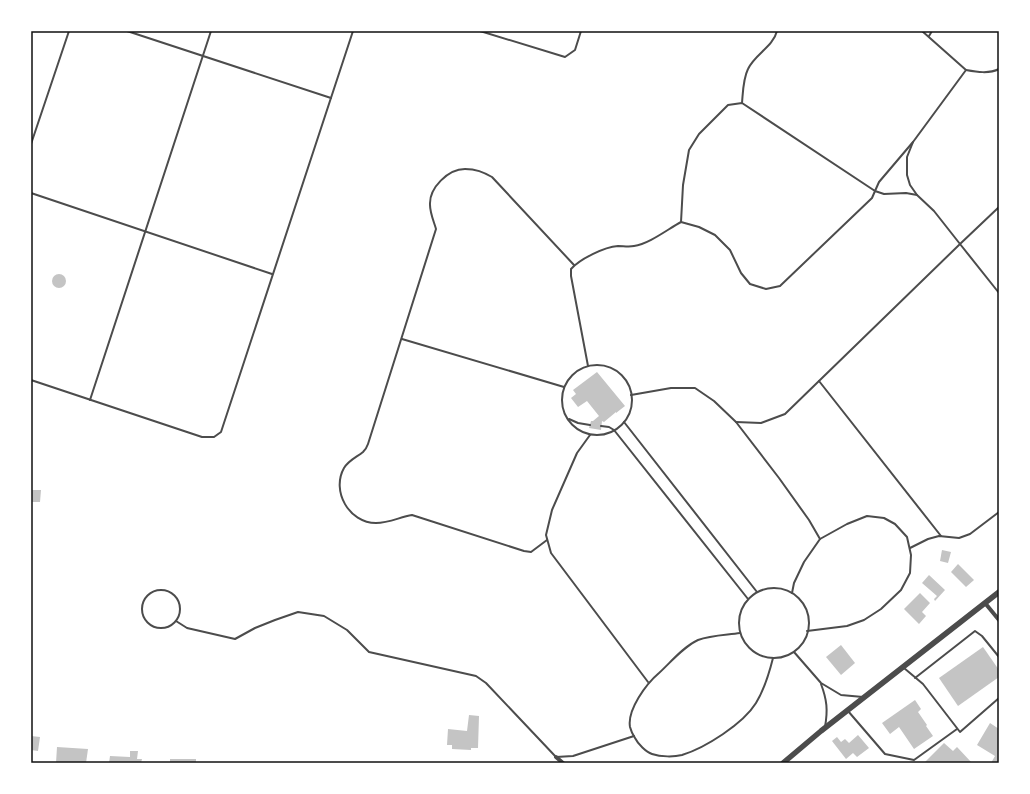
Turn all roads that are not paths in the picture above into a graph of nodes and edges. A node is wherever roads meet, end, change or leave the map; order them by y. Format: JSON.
{"nodes":[{"id":1,"x":69,"y":31,"type":"edge"},
{"id":2,"x":127,"y":31,"type":"edge"},
{"id":3,"x":211,"y":31,"type":"edge"},
{"id":4,"x":353,"y":31,"type":"edge"},
{"id":5,"x":480,"y":31,"type":"edge"},
{"id":6,"x":581,"y":31,"type":"edge"},
{"id":7,"x":777,"y":31,"type":"edge"},
{"id":8,"x":922,"y":31,"type":"edge"},
{"id":9,"x":932,"y":31,"type":"edge"},
{"id":10,"x":929,"y":36,"type":"junction"},
{"id":11,"x":203,"y":56,"type":"junction"},
{"id":12,"x":999,"y":68,"type":"edge"},
{"id":13,"x":966,"y":70,"type":"junction"},
{"id":14,"x":331,"y":98,"type":"junction"},
{"id":15,"x":742,"y":103,"type":"junction"},
{"id":16,"x":913,"y":142,"type":"junction"},
{"id":17,"x":31,"y":144,"type":"edge"},
{"id":18,"x":875,"y":191,"type":"junction"},
{"id":19,"x":31,"y":193,"type":"edge"},
{"id":20,"x":917,"y":196,"type":"junction"},
{"id":21,"x":999,"y":207,"type":"edge"},
{"id":22,"x":681,"y":222,"type":"junction"},
{"id":23,"x":146,"y":231,"type":"junction"},
{"id":24,"x":960,"y":244,"type":"junction"},
{"id":25,"x":574,"y":265,"type":"junction"},
{"id":26,"x":272,"y":274,"type":"junction"},
{"id":27,"x":999,"y":293,"type":"edge"},
{"id":28,"x":402,"y":339,"type":"junction"},
{"id":29,"x":588,"y":366,"type":"junction"},
{"id":30,"x":31,"y":380,"type":"edge"},
{"id":31,"x":819,"y":381,"type":"junction"},
{"id":32,"x":564,"y":387,"type":"junction"},
{"id":33,"x":631,"y":395,"type":"junction"},
{"id":34,"x":90,"y":400,"type":"junction"},
{"id":35,"x":568,"y":419,"type":"junction"},
{"id":36,"x":624,"y":422,"type":"junction"},
{"id":37,"x":736,"y":422,"type":"junction"},
{"id":38,"x":590,"y":425,"type":"dead end"},
{"id":39,"x":601,"y":426,"type":"dead end"},
{"id":40,"x":614,"y":430,"type":"junction"},
{"id":41,"x":590,"y":435,"type":"junction"},
{"id":42,"x":999,"y":512,"type":"edge"},
{"id":43,"x":941,"y":536,"type":"junction"},
{"id":44,"x":820,"y":539,"type":"junction"},
{"id":45,"x":547,"y":540,"type":"junction"},
{"id":46,"x":910,"y":548,"type":"junction"},
{"id":47,"x":757,"y":592,"type":"junction"},
{"id":48,"x":999,"y":592,"type":"edge"},
{"id":49,"x":792,"y":594,"type":"junction"},
{"id":50,"x":748,"y":599,"type":"junction"},
{"id":51,"x":985,"y":603,"type":"junction"},
{"id":52,"x":999,"y":620,"type":"edge"},
{"id":53,"x":176,"y":621,"type":"junction"},
{"id":54,"x":808,"y":631,"type":"junction"},
{"id":55,"x":740,"y":633,"type":"junction"},
{"id":56,"x":794,"y":652,"type":"junction"},
{"id":57,"x":999,"y":657,"type":"edge"},
{"id":58,"x":773,"y":658,"type":"junction"},
{"id":59,"x":903,"y":667,"type":"junction"},
{"id":60,"x":915,"y":678,"type":"junction"},
{"id":61,"x":648,"y":682,"type":"junction"},
{"id":62,"x":821,"y":683,"type":"junction"},
{"id":63,"x":865,"y":697,"type":"junction"},
{"id":64,"x":999,"y":698,"type":"edge"},
{"id":65,"x":848,"y":710,"type":"junction"},
{"id":66,"x":824,"y":729,"type":"junction"},
{"id":67,"x":957,"y":729,"type":"junction"},
{"id":68,"x":634,"y":736,"type":"junction"},
{"id":69,"x":556,"y":757,"type":"junction"},
{"id":70,"x":563,"y":763,"type":"edge"},
{"id":71,"x":783,"y":763,"type":"edge"}],
"edges":[{"from":1,"to":17,"type":"lane"},
{"from":2,"to":11,"type":"lane"},
{"from":3,"to":11,"type":"lane"},
{"from":4,"to":14,"type":"lane"},
{"from":5,"to":6,"type":"lane"},
{"from":7,"to":15,"type":"lane"},
{"from":8,"to":10,"type":"lane"},
{"from":9,"to":10,"type":"lane"},
{"from":10,"to":13,"type":"lane"},
{"from":11,"to":14,"type":"lane"},
{"from":11,"to":23,"type":"lane"},
{"from":12,"to":13,"type":"lane"},
{"from":13,"to":16,"type":"lane"},
{"from":14,"to":26,"type":"lane"},
{"from":15,"to":18,"type":"lane"},
{"from":15,"to":22,"type":"lane"},
{"from":16,"to":18,"type":"lane"},
{"from":16,"to":20,"type":"lane"},
{"from":18,"to":20,"type":"lane"},
{"from":18,"to":22,"type":"lane"},
{"from":19,"to":23,"type":"lane"},
{"from":20,"to":24,"type":"lane"},
{"from":21,"to":24,"type":"lane"},
{"from":22,"to":25,"type":"lane"},
{"from":23,"to":26,"type":"lane"},
{"from":23,"to":34,"type":"lane"},
{"from":24,"to":27,"type":"lane"},
{"from":24,"to":31,"type":"lane"},
{"from":25,"to":28,"type":"lane"},
{"from":25,"to":29,"type":"lane"},
{"from":26,"to":34,"type":"lane"},
{"from":28,"to":32,"type":"lane"},
{"from":28,"to":45,"type":"lane"},
{"from":29,"to":32,"type":"lane"},
{"from":29,"to":33,"type":"lane"},
{"from":30,"to":34,"type":"lane"},
{"from":31,"to":37,"type":"lane"},
{"from":31,"to":43,"type":"lane"},
{"from":32,"to":35,"type":"lane"},
{"from":33,"to":36,"type":"lane"},
{"from":33,"to":37,"type":"lane"},
{"from":35,"to":38,"type":"lane"},
{"from":35,"to":41,"type":"lane"},
{"from":36,"to":40,"type":"lane"},
{"from":36,"to":47,"type":"lane"},
{"from":37,"to":44,"type":"lane"},
{"from":39,"to":40,"type":"lane"},
{"from":40,"to":41,"type":"lane"},
{"from":40,"to":50,"type":"lane"},
{"from":41,"to":45,"type":"lane"},
{"from":42,"to":43,"type":"lane"},
{"from":43,"to":46,"type":"lane"},
{"from":44,"to":46,"type":"lane"},
{"from":44,"to":49,"type":"lane"},
{"from":45,"to":61,"type":"lane"},
{"from":46,"to":54,"type":"lane"},
{"from":47,"to":49,"type":"lane"},
{"from":47,"to":50,"type":"lane"},
{"from":48,"to":51,"type":"street"},
{"from":49,"to":54,"type":"lane"},
{"from":50,"to":55,"type":"lane"},
{"from":51,"to":52,"type":"street"},
{"from":51,"to":59,"type":"street"},
{"from":53,"to":53,"type":"lane"},
{"from":53,"to":69,"type":"lane"},
{"from":54,"to":56,"type":"lane"},
{"from":55,"to":58,"type":"lane"},
{"from":55,"to":61,"type":"lane"},
{"from":56,"to":58,"type":"lane"},
{"from":56,"to":62,"type":"lane"},
{"from":57,"to":60,"type":"lane"},
{"from":58,"to":68,"type":"lane"},
{"from":59,"to":60,"type":"lane"},
{"from":59,"to":63,"type":"street"},
{"from":60,"to":67,"type":"lane"},
{"from":61,"to":68,"type":"lane"},
{"from":62,"to":63,"type":"lane"},
{"from":62,"to":66,"type":"lane"},
{"from":63,"to":65,"type":"street"},
{"from":64,"to":67,"type":"lane"},
{"from":65,"to":66,"type":"street"},
{"from":65,"to":67,"type":"lane"},
{"from":66,"to":71,"type":"street"},
{"from":68,"to":69,"type":"lane"},
{"from":69,"to":70,"type":"street"}]}
